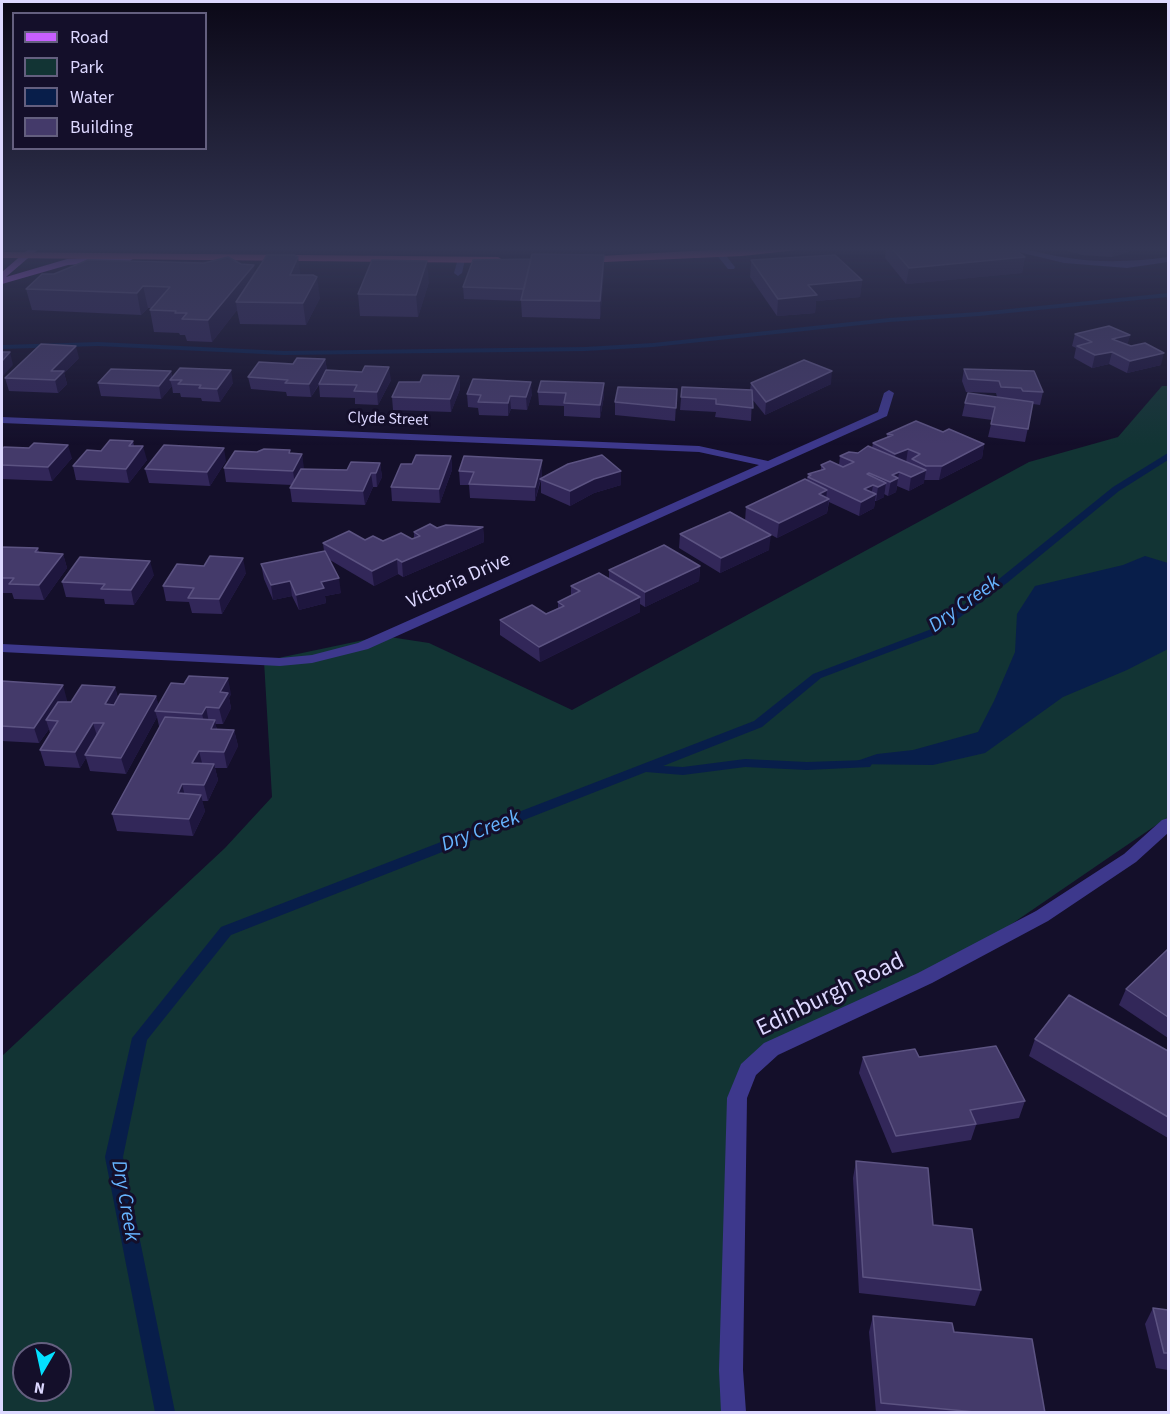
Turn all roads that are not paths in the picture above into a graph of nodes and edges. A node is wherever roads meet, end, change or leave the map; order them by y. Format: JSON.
{"nodes":[{"id":1,"x":889,"y":393,"type":"dead end"},
{"id":2,"x":2,"y":420,"type":"edge"},
{"id":3,"x":771,"y":465,"type":"junction"},
{"id":4,"x":2,"y":648,"type":"edge"},
{"id":5,"x":1168,"y":824,"type":"edge"},
{"id":6,"x":733,"y":1413,"type":"edge"}],
"edges":[{"from":1,"to":3,"type":"street","name":"Victoria Drive"},
{"from":2,"to":3,"type":"street","name":"Clyde Street"},
{"from":3,"to":4,"type":"street","name":"Victoria Drive"},
{"from":5,"to":6,"type":"street","name":"Edinburgh Road"}]}
